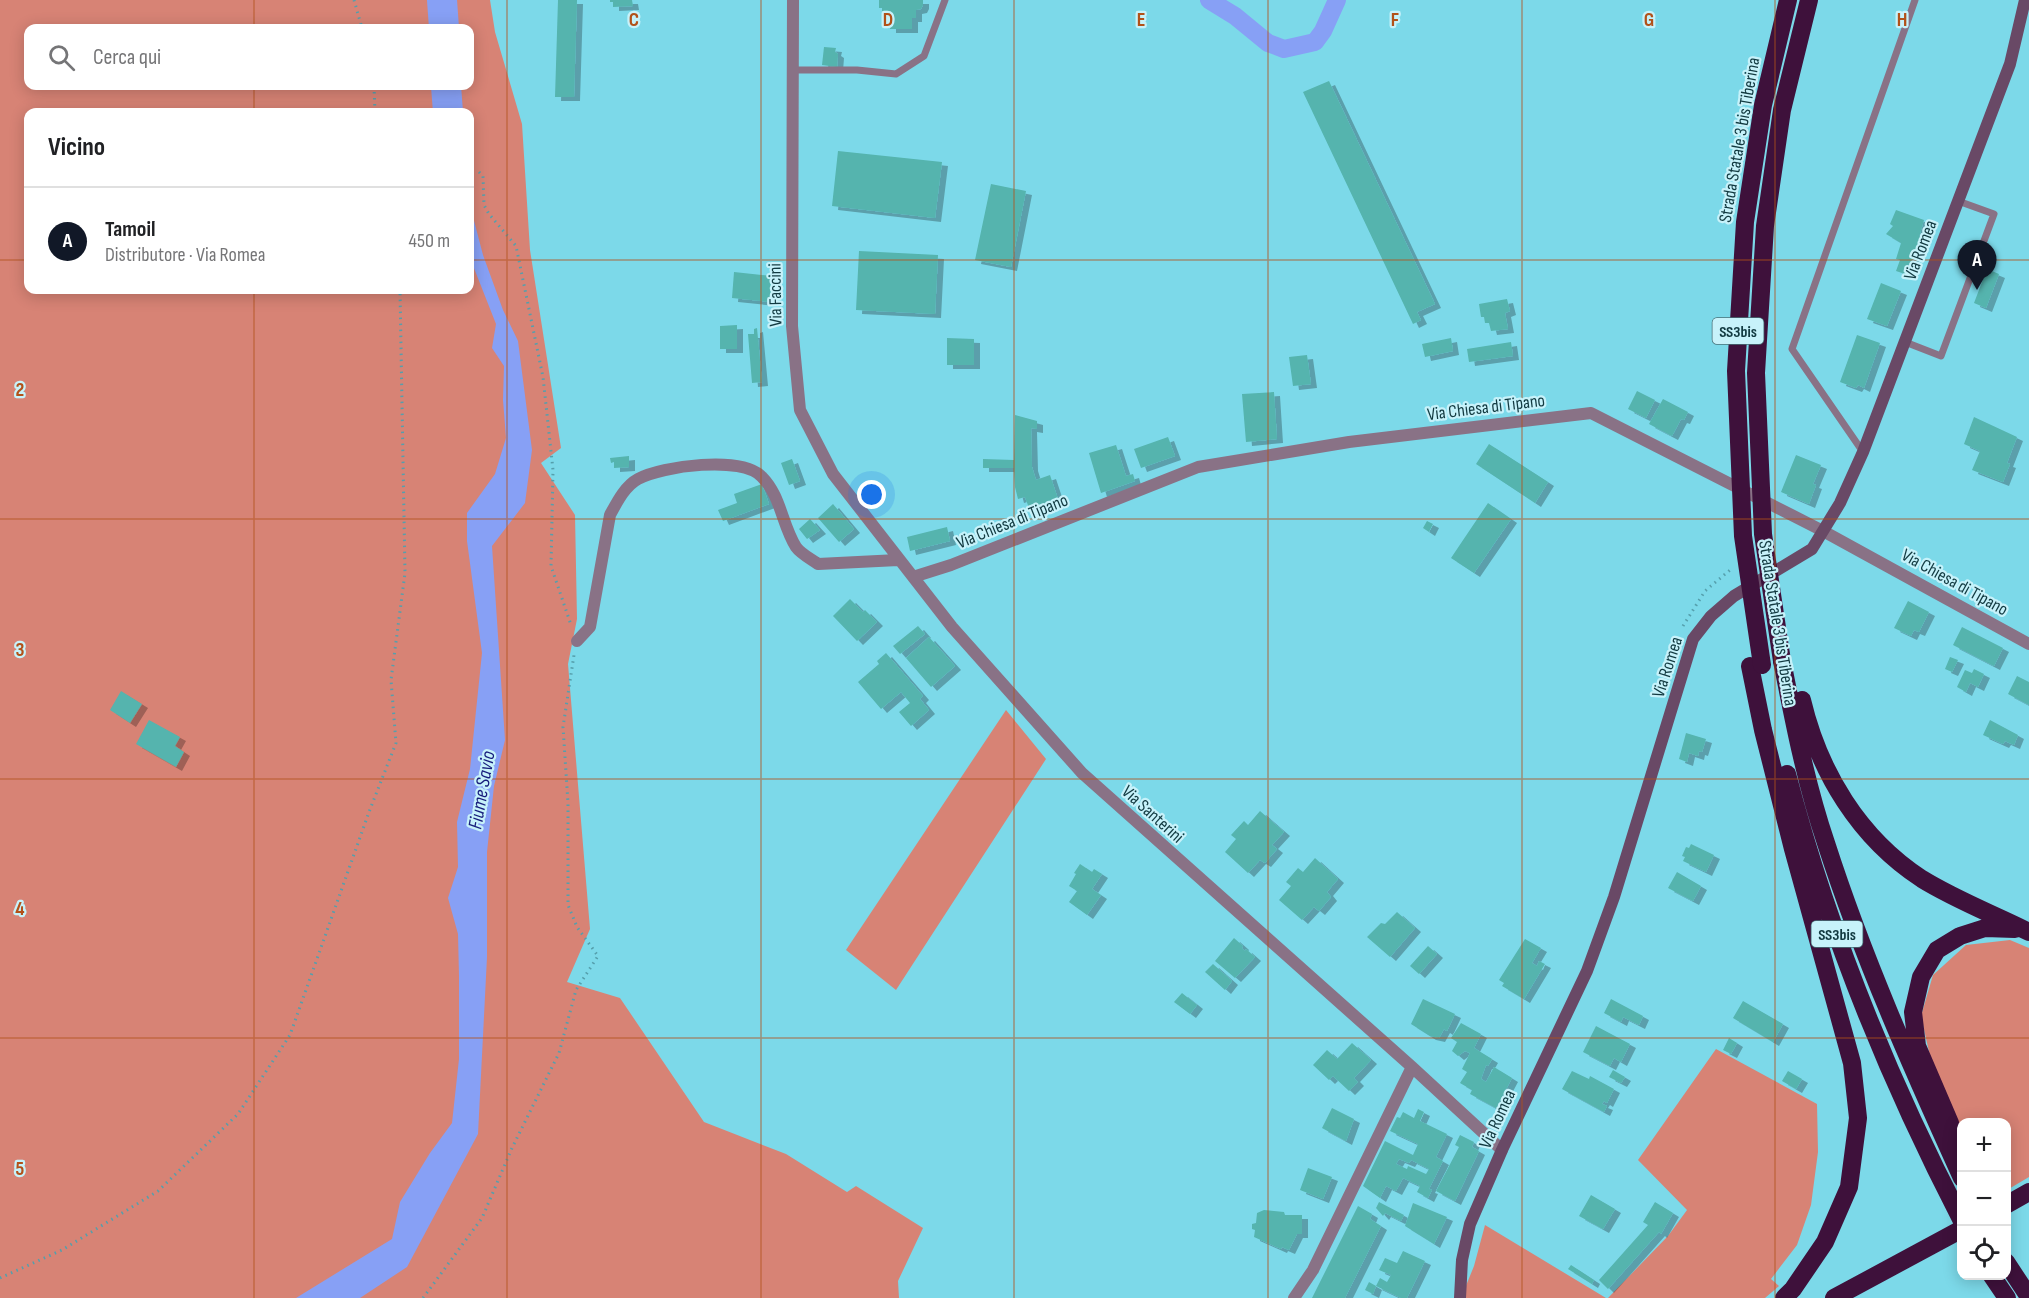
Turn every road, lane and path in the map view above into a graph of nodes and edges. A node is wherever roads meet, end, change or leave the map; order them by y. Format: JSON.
{"nodes":[{"id":1,"x":354,"y":0,"type":"edge"},
{"id":2,"x":793,"y":0,"type":"edge"},
{"id":3,"x":945,"y":0,"type":"edge"},
{"id":4,"x":1788,"y":0,"type":"edge"},
{"id":5,"x":1809,"y":0,"type":"edge"},
{"id":6,"x":1916,"y":0,"type":"edge"},
{"id":7,"x":2025,"y":0,"type":"edge"},
{"id":8,"x":361,"y":24,"type":"edge"},
{"id":9,"x":793,"y":70,"type":"junction"},
{"id":10,"x":374,"y":90,"type":"edge"},
{"id":11,"x":375,"y":108,"type":"edge"},
{"id":12,"x":479,"y":172,"type":"dead end"},
{"id":13,"x":1958,"y":201,"type":"junction"},
{"id":14,"x":399,"y":294,"type":"edge"},
{"id":15,"x":1905,"y":342,"type":"junction"},
{"id":16,"x":1863,"y":452,"type":"junction"},
{"id":17,"x":1823,"y":531,"type":"junction"},
{"id":18,"x":898,"y":560,"type":"junction"},
{"id":19,"x":913,"y":576,"type":"junction"},
{"id":20,"x":576,"y":641,"type":"junction"},
{"id":21,"x":2029,"y":644,"type":"edge"},
{"id":22,"x":1787,"y":660,"type":"junction"},
{"id":23,"x":1756,"y":665,"type":"junction"},
{"id":24,"x":2027,"y":931,"type":"edge"},
{"id":25,"x":1412,"y":1067,"type":"junction"},
{"id":26,"x":1502,"y":1150,"type":"junction"},
{"id":27,"x":1959,"y":1172,"type":"edge"},
{"id":28,"x":1962,"y":1172,"type":"edge"},
{"id":29,"x":2029,"y":1192,"type":"edge"},
{"id":30,"x":2011,"y":1203,"type":"edge"},
{"id":31,"x":1957,"y":1211,"type":"edge"},
{"id":32,"x":1957,"y":1232,"type":"edge"},
{"id":33,"x":2011,"y":1269,"type":"edge"},
{"id":34,"x":0,"y":1278,"type":"edge"},
{"id":35,"x":1995,"y":1280,"type":"edge"},
{"id":36,"x":2029,"y":1296,"type":"edge"},
{"id":37,"x":423,"y":1298,"type":"edge"},
{"id":38,"x":1294,"y":1298,"type":"edge"},
{"id":39,"x":1460,"y":1298,"type":"edge"},
{"id":40,"x":1784,"y":1298,"type":"edge"},
{"id":41,"x":1834,"y":1298,"type":"edge"},
{"id":42,"x":2007,"y":1298,"type":"edge"}],
"edges":[{"from":1,"to":8,"type":"path"},
{"from":2,"to":9,"type":"street","name":"Via Faccini"},
{"from":3,"to":9,"type":"lane"},
{"from":4,"to":23,"type":"highway","name":"Strada Statale 3 bis Tiberina","number":"SS3bis","bridge":true},
{"from":5,"to":22,"type":"highway","name":"Strada Statale 3 bis Tiberina","number":"SS3bis","bridge":true},
{"from":6,"to":16,"type":"lane"},
{"from":7,"to":13,"type":"main road","name":"Via Romea"},
{"from":9,"to":18,"type":"street","name":"Via Faccini"},
{"from":10,"to":11,"type":"path"},
{"from":12,"to":20,"type":"path"},
{"from":13,"to":15,"type":"main road","name":"Via Romea"},
{"from":13,"to":15,"type":"lane"},
{"from":14,"to":34,"type":"path"},
{"from":15,"to":16,"type":"main road","name":"Via Romea"},
{"from":16,"to":17,"type":"main road","name":"Via Romea"},
{"from":17,"to":19,"type":"street","name":"Via Chiesa di Tipano"},
{"from":17,"to":21,"type":"street","name":"Via Chiesa di Tipano"},
{"from":17,"to":26,"type":"main road","name":"Via Romea"},
{"from":18,"to":19,"type":"street","name":"Via Santerini"},
{"from":18,"to":20,"type":"street"},
{"from":19,"to":25,"type":"street","name":"Via Santerini"},
{"from":20,"to":37,"type":"path"},
{"from":22,"to":24,"type":"highway"},
{"from":22,"to":27,"type":"highway","name":"Strada Statale 3 bis Tiberina","number":"SS3bis"},
{"from":23,"to":31,"type":"highway","name":"Strada Statale 3 bis Tiberina","number":"SS3bis"},
{"from":23,"to":40,"type":"highway"},
{"from":24,"to":28,"type":"highway"},
{"from":25,"to":26,"type":"street","name":"Via Santerini"},
{"from":25,"to":38,"type":"street"},
{"from":26,"to":39,"type":"main road","name":"Via Romea"},
{"from":29,"to":30,"type":"highway"},
{"from":32,"to":41,"type":"highway"},
{"from":33,"to":36,"type":"highway"},
{"from":35,"to":42,"type":"highway"}]}
